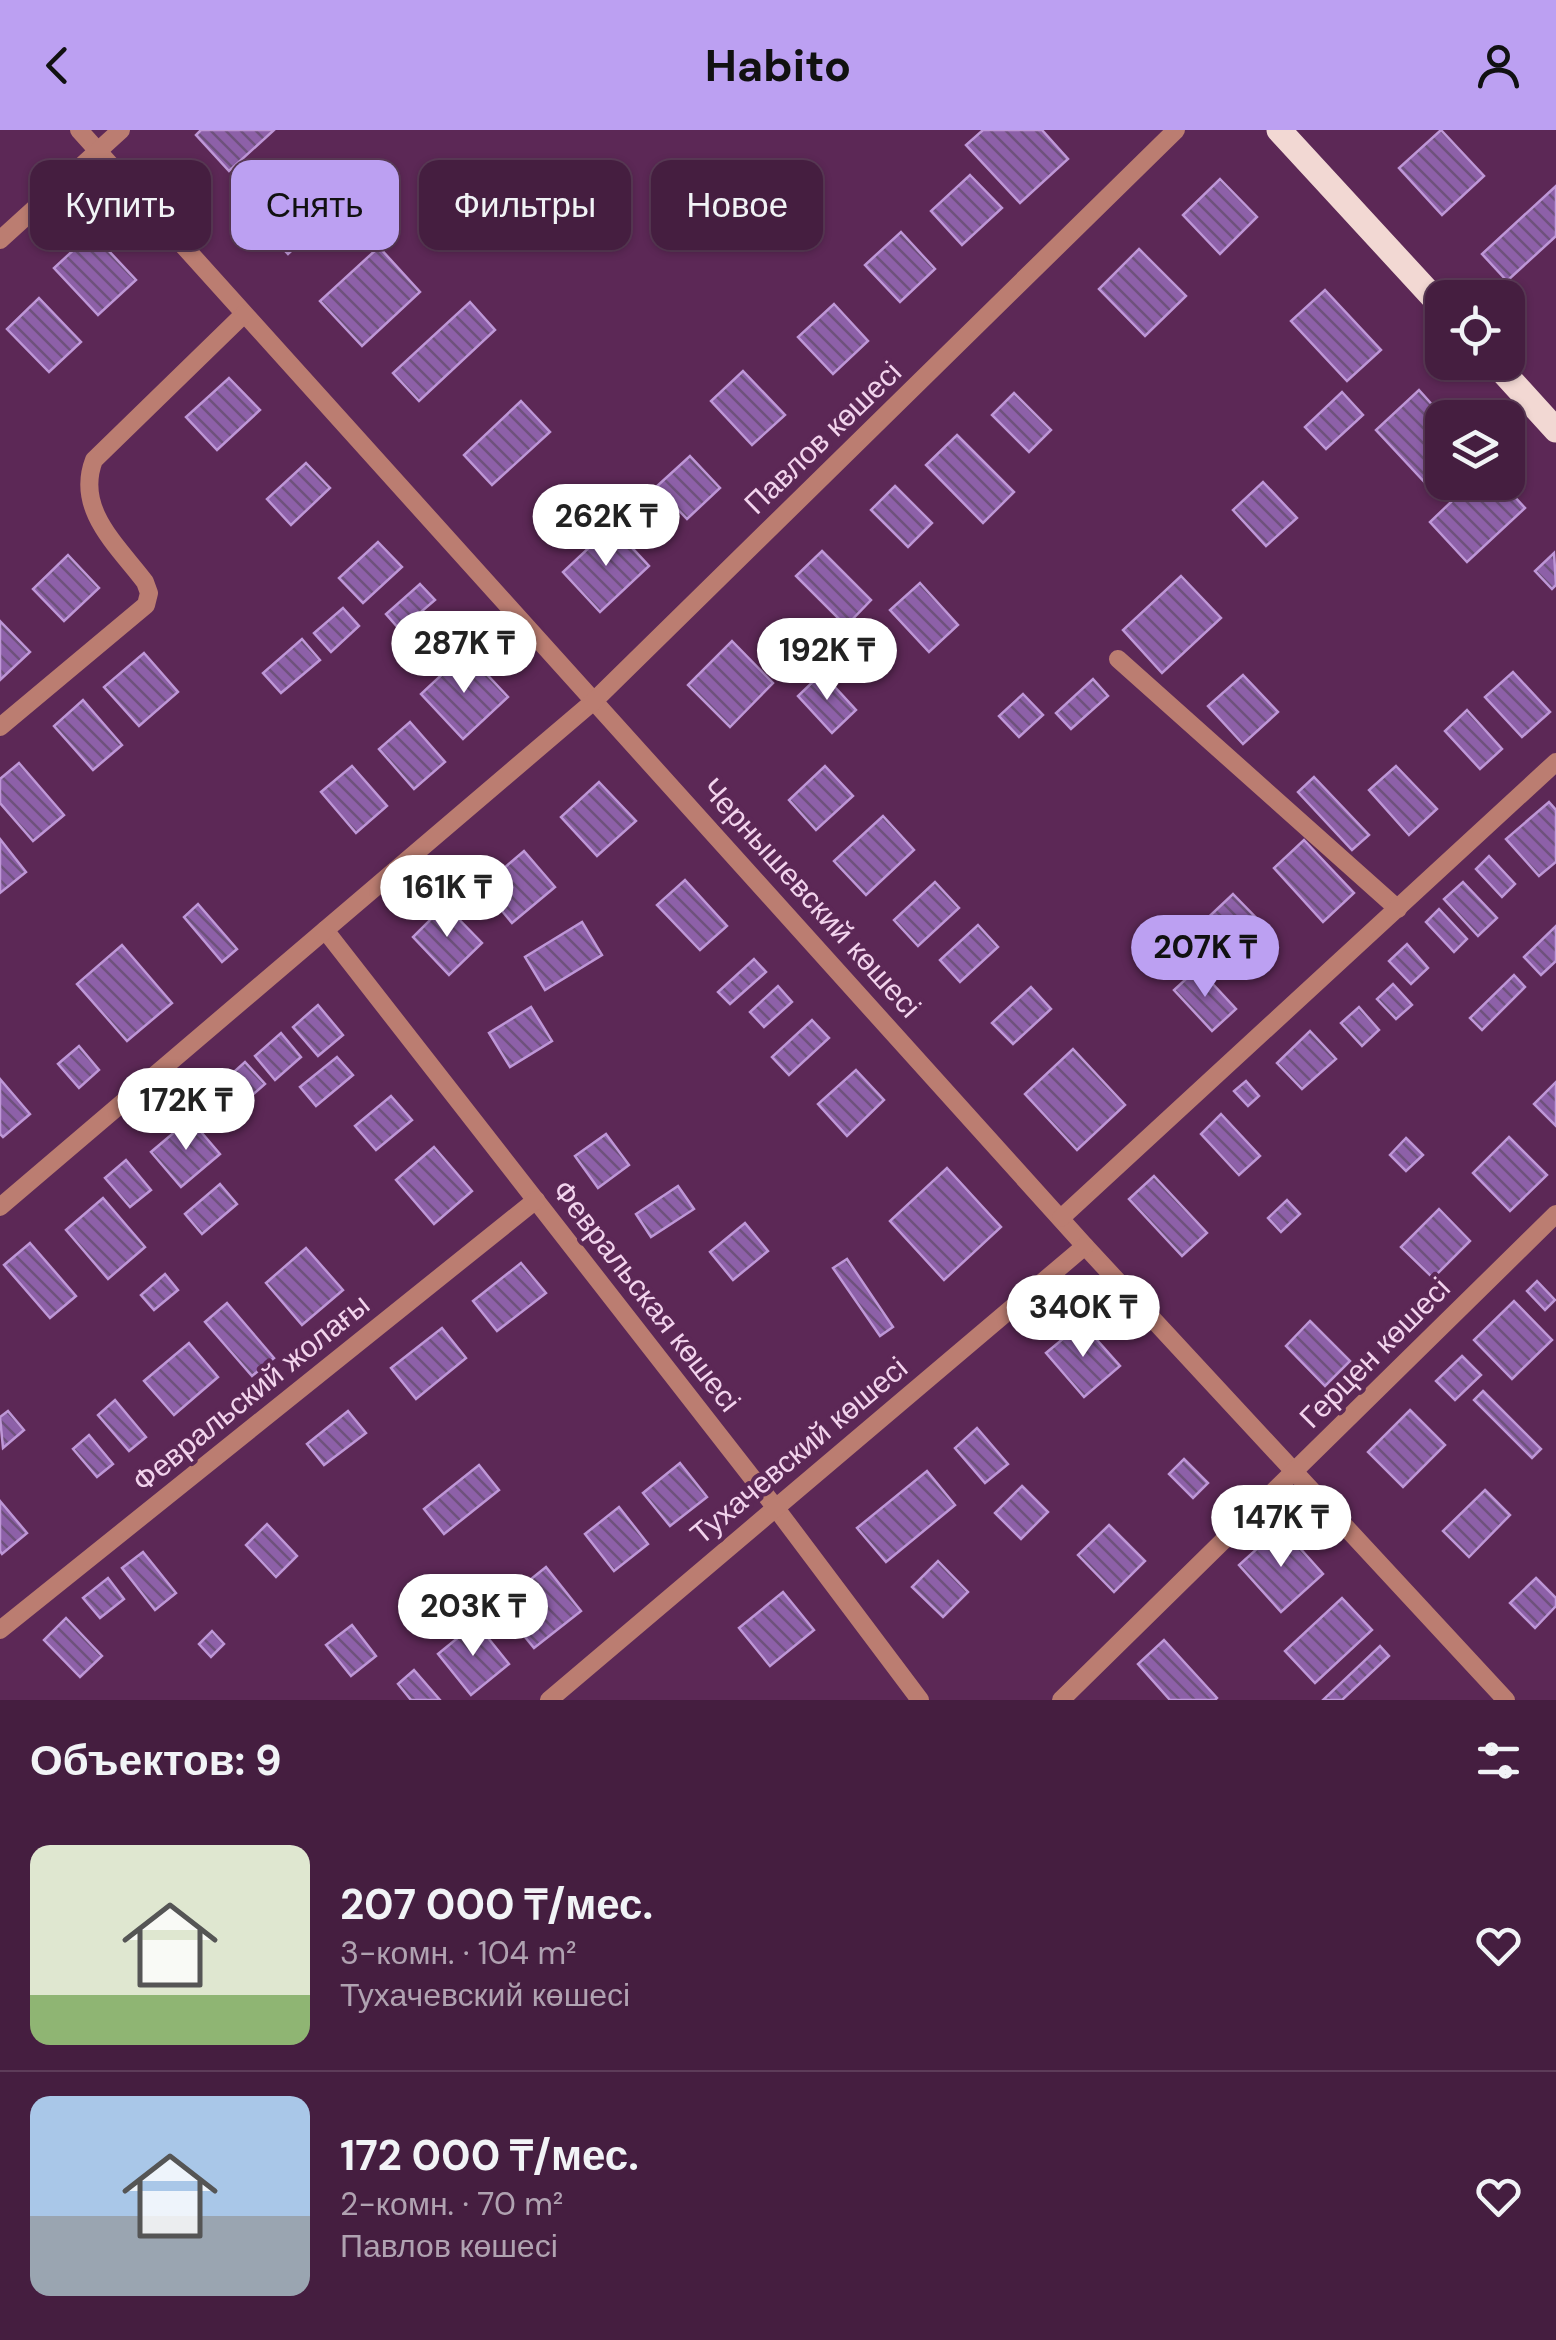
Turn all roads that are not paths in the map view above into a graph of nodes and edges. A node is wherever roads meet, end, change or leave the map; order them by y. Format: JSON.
{"nodes":[{"id":1,"x":79,"y":130,"type":"edge"},
{"id":2,"x":122,"y":130,"type":"edge"},
{"id":3,"x":1176,"y":130,"type":"edge"},
{"id":4,"x":1280,"y":130,"type":"edge"},
{"id":5,"x":98,"y":151,"type":"junction"},
{"id":6,"x":0,"y":240,"type":"edge"},
{"id":7,"x":1425,"y":288,"type":"edge"},
{"id":8,"x":244,"y":314,"type":"junction"},
{"id":9,"x":1510,"y":380,"type":"edge"},
{"id":10,"x":1556,"y":430,"type":"edge"},
{"id":11,"x":1118,"y":659,"type":"dead end"},
{"id":12,"x":595,"y":700,"type":"junction"},
{"id":13,"x":0,"y":728,"type":"edge"},
{"id":14,"x":1556,"y":762,"type":"edge"},
{"id":15,"x":1398,"y":908,"type":"junction"},
{"id":16,"x":325,"y":930,"type":"junction"},
{"id":17,"x":536,"y":1200,"type":"junction"},
{"id":18,"x":0,"y":1207,"type":"edge"},
{"id":19,"x":1556,"y":1214,"type":"edge"},
{"id":20,"x":1061,"y":1218,"type":"junction"},
{"id":21,"x":1085,"y":1246,"type":"junction"},
{"id":22,"x":1295,"y":1471,"type":"junction"},
{"id":23,"x":776,"y":1507,"type":"junction"},
{"id":24,"x":0,"y":1630,"type":"edge"},
{"id":25,"x":548,"y":1700,"type":"edge"},
{"id":26,"x":920,"y":1700,"type":"edge"},
{"id":27,"x":1061,"y":1700,"type":"edge"},
{"id":28,"x":1506,"y":1700,"type":"edge"}],
"edges":[{"from":1,"to":5,"type":"street","name":"Чернышевский көшесі"},
{"from":2,"to":5,"type":"street"},
{"from":3,"to":12,"type":"street","name":"Павлов көшесі"},
{"from":4,"to":7,"type":"main road"},
{"from":5,"to":6,"type":"street"},
{"from":5,"to":8,"type":"street","name":"Чернышевский көшесі"},
{"from":8,"to":12,"type":"street","name":"Чернышевский көшесі"},
{"from":8,"to":13,"type":"street"},
{"from":9,"to":10,"type":"main road"},
{"from":11,"to":15,"type":"street"},
{"from":12,"to":16,"type":"street","name":"Павлов көшесі"},
{"from":12,"to":20,"type":"street","name":"Чернышевский көшесі"},
{"from":14,"to":15,"type":"street"},
{"from":15,"to":20,"type":"street"},
{"from":16,"to":17,"type":"street","name":"Февральская көшесі"},
{"from":16,"to":18,"type":"street","name":"Павлов көшесі"},
{"from":17,"to":23,"type":"street","name":"Февральская көшесі"},
{"from":17,"to":24,"type":"street","name":"Февральский жолағы"},
{"from":19,"to":22,"type":"street","name":"Герцен көшесі"},
{"from":20,"to":21,"type":"street","name":"Чернышевский көшесі"},
{"from":21,"to":22,"type":"street","name":"Чернышевский көшесі"},
{"from":21,"to":23,"type":"street","name":"Тухачевский көшесі"},
{"from":22,"to":27,"type":"street","name":"Герцен көшесі"},
{"from":22,"to":28,"type":"street","name":"Чернышевский көшесі"},
{"from":23,"to":25,"type":"street","name":"Тухачевский көшесі"},
{"from":23,"to":26,"type":"street","name":"Февральская көшесі"}]}
